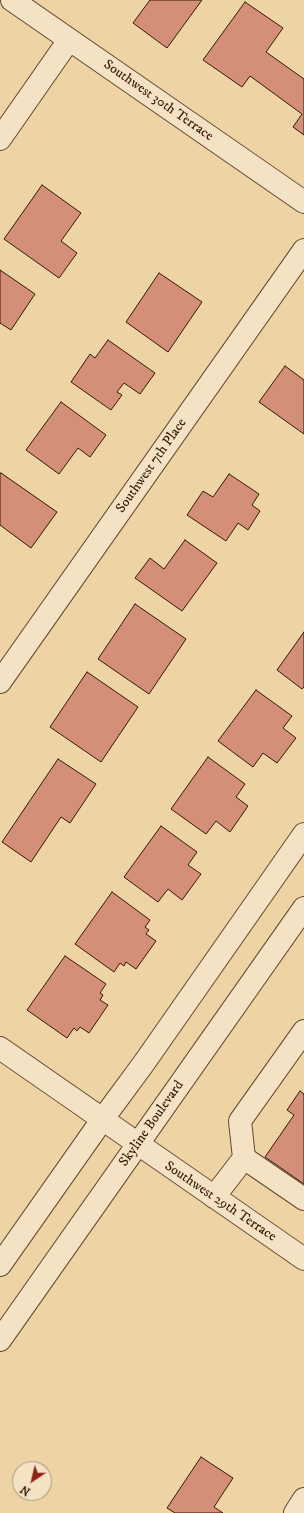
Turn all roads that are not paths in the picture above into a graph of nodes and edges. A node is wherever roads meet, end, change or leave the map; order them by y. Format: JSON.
{"nodes":[{"id":1,"x":12,"y":0,"type":"edge"},
{"id":2,"x":69,"y":40,"type":"junction"},
{"id":3,"x":0,"y":139,"type":"edge"},
{"id":4,"x":304,"y":202,"type":"edge"},
{"id":5,"x":304,"y":250,"type":"edge"},
{"id":6,"x":0,"y":682,"type":"edge"},
{"id":7,"x":304,"y":834,"type":"edge"},
{"id":8,"x":304,"y":908,"type":"edge"},
{"id":9,"x":304,"y":1031,"type":"edge"},
{"id":10,"x":0,"y":1048,"type":"edge"},
{"id":11,"x":102,"y":1120,"type":"junction"},
{"id":12,"x":137,"y":1144,"type":"junction"},
{"id":13,"x":244,"y":1158,"type":"junction"},
{"id":14,"x":214,"y":1197,"type":"junction"},
{"id":15,"x":304,"y":1199,"type":"edge"},
{"id":16,"x":304,"y":1259,"type":"edge"},
{"id":17,"x":0,"y":1265,"type":"edge"},
{"id":18,"x":0,"y":1340,"type":"edge"},
{"id":19,"x":304,"y":1500,"type":"edge"},
{"id":20,"x":295,"y":1513,"type":"edge"}],
"edges":[{"from":1,"to":2,"type":"street","name":"Southwest 30th Terrace"},
{"from":2,"to":3,"type":"street"},
{"from":2,"to":4,"type":"street","name":"Southwest 30th Terrace"},
{"from":5,"to":6,"type":"street","name":"Southwest 7th Place"},
{"from":7,"to":11,"type":"street"},
{"from":8,"to":12,"type":"street","name":"Skyline Boulevard"},
{"from":9,"to":13,"type":"street"},
{"from":10,"to":11,"type":"street"},
{"from":11,"to":12,"type":"street","name":"Southwest 29th Terrace"},
{"from":11,"to":17,"type":"street"},
{"from":12,"to":14,"type":"street","name":"Southwest 29th Terrace"},
{"from":12,"to":18,"type":"street","name":"Skyline Boulevard"},
{"from":13,"to":14,"type":"street"},
{"from":13,"to":15,"type":"street"},
{"from":14,"to":16,"type":"street","name":"Southwest 29th Terrace"},
{"from":19,"to":20,"type":"street"}]}
